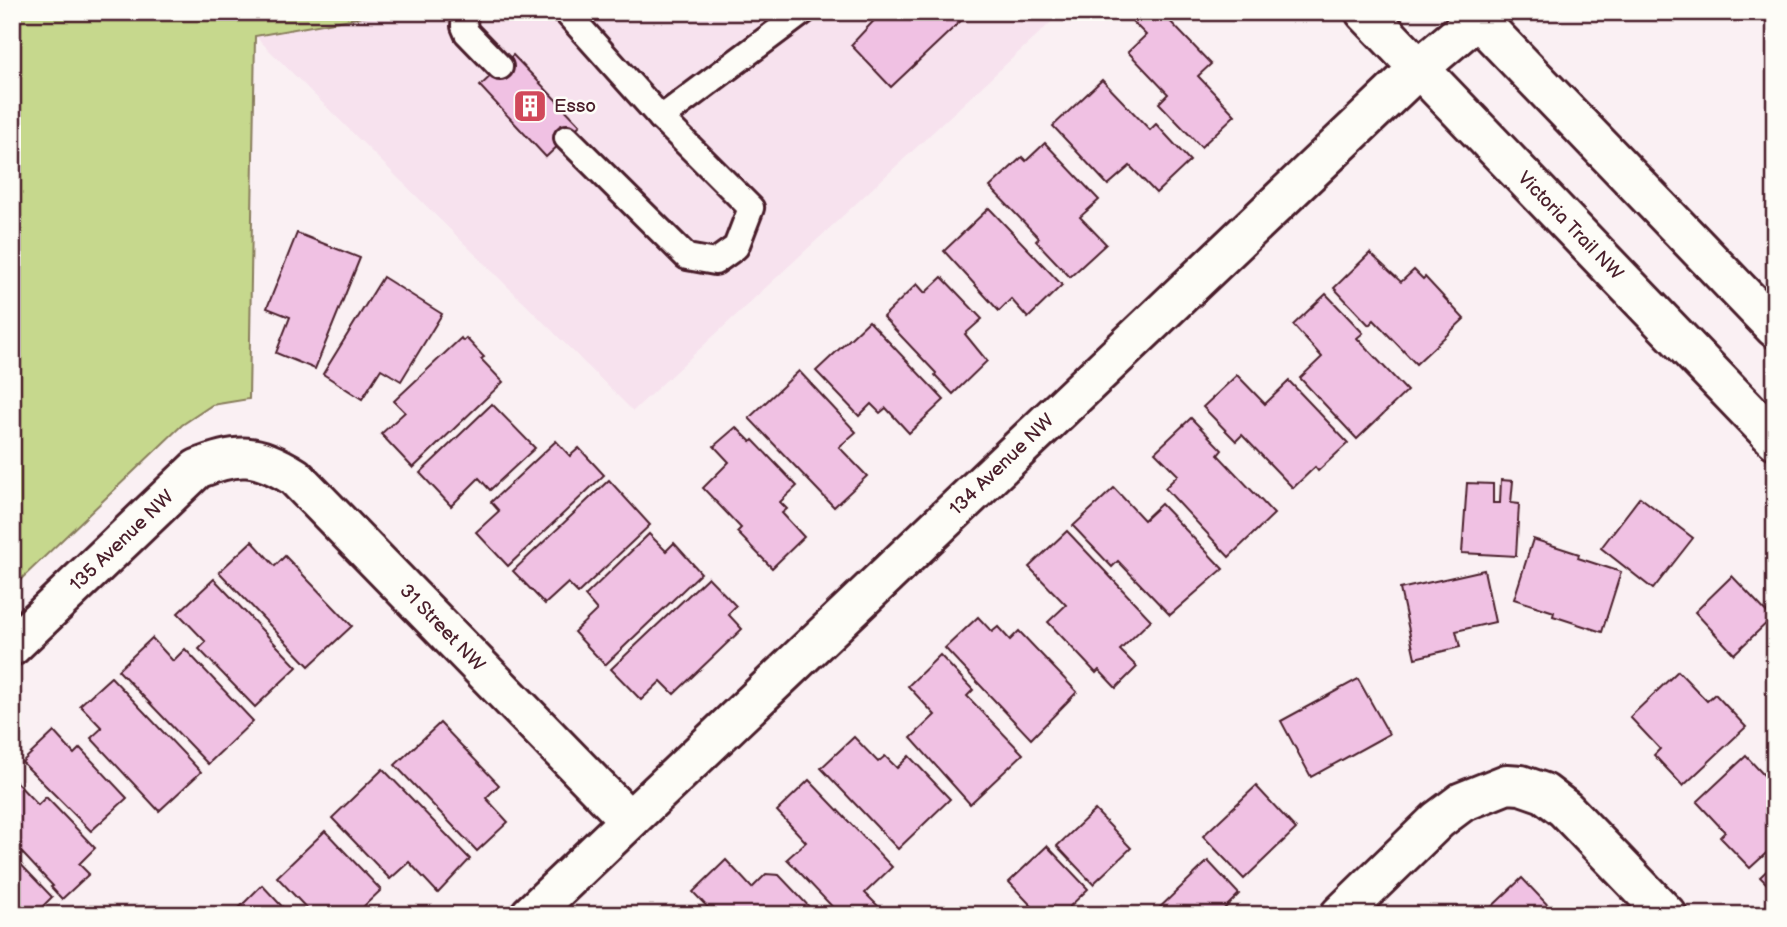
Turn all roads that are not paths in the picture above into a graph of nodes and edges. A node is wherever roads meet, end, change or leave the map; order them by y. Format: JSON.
{"nodes":[{"id":1,"x":466,"y":12,"type":"edge"},
{"id":2,"x":566,"y":12,"type":"edge"},
{"id":3,"x":803,"y":12,"type":"edge"},
{"id":4,"x":1366,"y":12,"type":"edge"},
{"id":5,"x":1474,"y":15,"type":"edge"},
{"id":6,"x":500,"y":67,"type":"dead end"},
{"id":7,"x":1419,"y":68,"type":"junction"},
{"id":8,"x":661,"y":118,"type":"junction"},
{"id":9,"x":567,"y":138,"type":"dead end"},
{"id":10,"x":1775,"y":328,"type":"edge"},
{"id":11,"x":1775,"y":439,"type":"edge"},
{"id":12,"x":242,"y":456,"type":"joint"},
{"id":13,"x":12,"y":646,"type":"edge"},
{"id":14,"x":629,"y":820,"type":"junction"},
{"id":15,"x":530,"y":915,"type":"edge"},
{"id":16,"x":1340,"y":915,"type":"edge"},
{"id":17,"x":1667,"y":915,"type":"edge"}],
"edges":[{"from":1,"to":6,"type":"lane"},
{"from":2,"to":8,"type":"lane"},
{"from":3,"to":8,"type":"lane"},
{"from":4,"to":7,"type":"street","name":"Victoria Trail NW"},
{"from":5,"to":7,"type":"street","name":"134 Avenue NW"},
{"from":5,"to":10,"type":"street"},
{"from":7,"to":11,"type":"street","name":"Victoria Trail NW"},
{"from":7,"to":14,"type":"street","name":"134 Avenue NW"},
{"from":8,"to":9,"type":"lane"},
{"from":12,"to":13,"type":"street","name":"135 Avenue NW"},
{"from":12,"to":14,"type":"street","name":"31 Street NW"},
{"from":14,"to":15,"type":"street","name":"134 Avenue NW"},
{"from":16,"to":17,"type":"street"}]}
